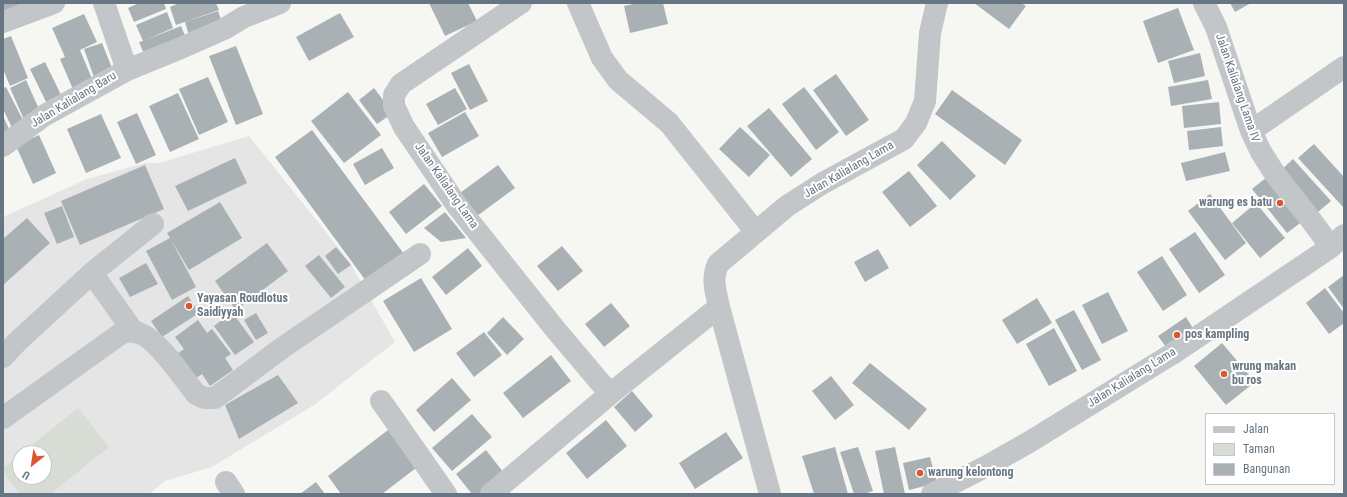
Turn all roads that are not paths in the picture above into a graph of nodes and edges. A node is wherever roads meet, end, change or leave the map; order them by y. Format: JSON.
{"nodes":[{"id":1,"x":54,"y":3,"type":"edge"},
{"id":2,"x":104,"y":3,"type":"edge"},
{"id":3,"x":280,"y":3,"type":"edge"},
{"id":4,"x":521,"y":3,"type":"edge"},
{"id":5,"x":578,"y":3,"type":"edge"},
{"id":6,"x":937,"y":3,"type":"edge"},
{"id":7,"x":1204,"y":3,"type":"edge"},
{"id":8,"x":241,"y":10,"type":"edge"},
{"id":9,"x":3,"y":22,"type":"edge"},
{"id":10,"x":1344,"y":67,"type":"edge"},
{"id":11,"x":127,"y":70,"type":"junction"},
{"id":12,"x":1251,"y":131,"type":"junction"},
{"id":13,"x":3,"y":146,"type":"edge"},
{"id":14,"x":153,"y":224,"type":"dead end"},
{"id":15,"x":755,"y":231,"type":"junction"},
{"id":16,"x":1337,"y":241,"type":"edge"},
{"id":17,"x":420,"y":254,"type":"dead end"},
{"id":18,"x":92,"y":273,"type":"junction"},
{"id":19,"x":719,"y":307,"type":"junction"},
{"id":20,"x":133,"y":331,"type":"junction"},
{"id":21,"x":3,"y":357,"type":"edge"},
{"id":22,"x":610,"y":394,"type":"junction"},
{"id":23,"x":381,"y":402,"type":"dead end"},
{"id":24,"x":3,"y":418,"type":"edge"},
{"id":25,"x":446,"y":494,"type":"edge"},
{"id":26,"x":491,"y":494,"type":"edge"},
{"id":27,"x":770,"y":494,"type":"edge"},
{"id":28,"x":932,"y":494,"type":"edge"}],
"edges":[{"from":1,"to":9,"type":"street"},
{"from":2,"to":11,"type":"street","name":"Jalan Kalialang Baru"},
{"from":3,"to":8,"type":"street","name":"Jalan Kalialang Baru"},
{"from":4,"to":22,"type":"street","name":"Jalan Kalialang Lama"},
{"from":5,"to":15,"type":"street"},
{"from":6,"to":15,"type":"street","name":"Jalan Kalialang Lama"},
{"from":7,"to":12,"type":"street","name":"Jalan Kalialang Lama IV"},
{"from":8,"to":11,"type":"street","name":"Jalan Kalialang Baru"},
{"from":10,"to":12,"type":"street"},
{"from":11,"to":13,"type":"street","name":"Jalan Kalialang Baru"},
{"from":12,"to":16,"type":"street","name":"Jalan Kalialang Lama IV"},
{"from":14,"to":18,"type":"street"},
{"from":15,"to":19,"type":"street","name":"Jalan Kalialang Lama"},
{"from":16,"to":28,"type":"street","name":"Jalan Kalialang Lama"},
{"from":17,"to":20,"type":"street"},
{"from":18,"to":20,"type":"street"},
{"from":18,"to":21,"type":"street"},
{"from":19,"to":22,"type":"street"},
{"from":19,"to":27,"type":"street","name":"Jalan Kalialang Lama"},
{"from":20,"to":24,"type":"street"},
{"from":22,"to":26,"type":"street"},
{"from":23,"to":25,"type":"street"}]}
